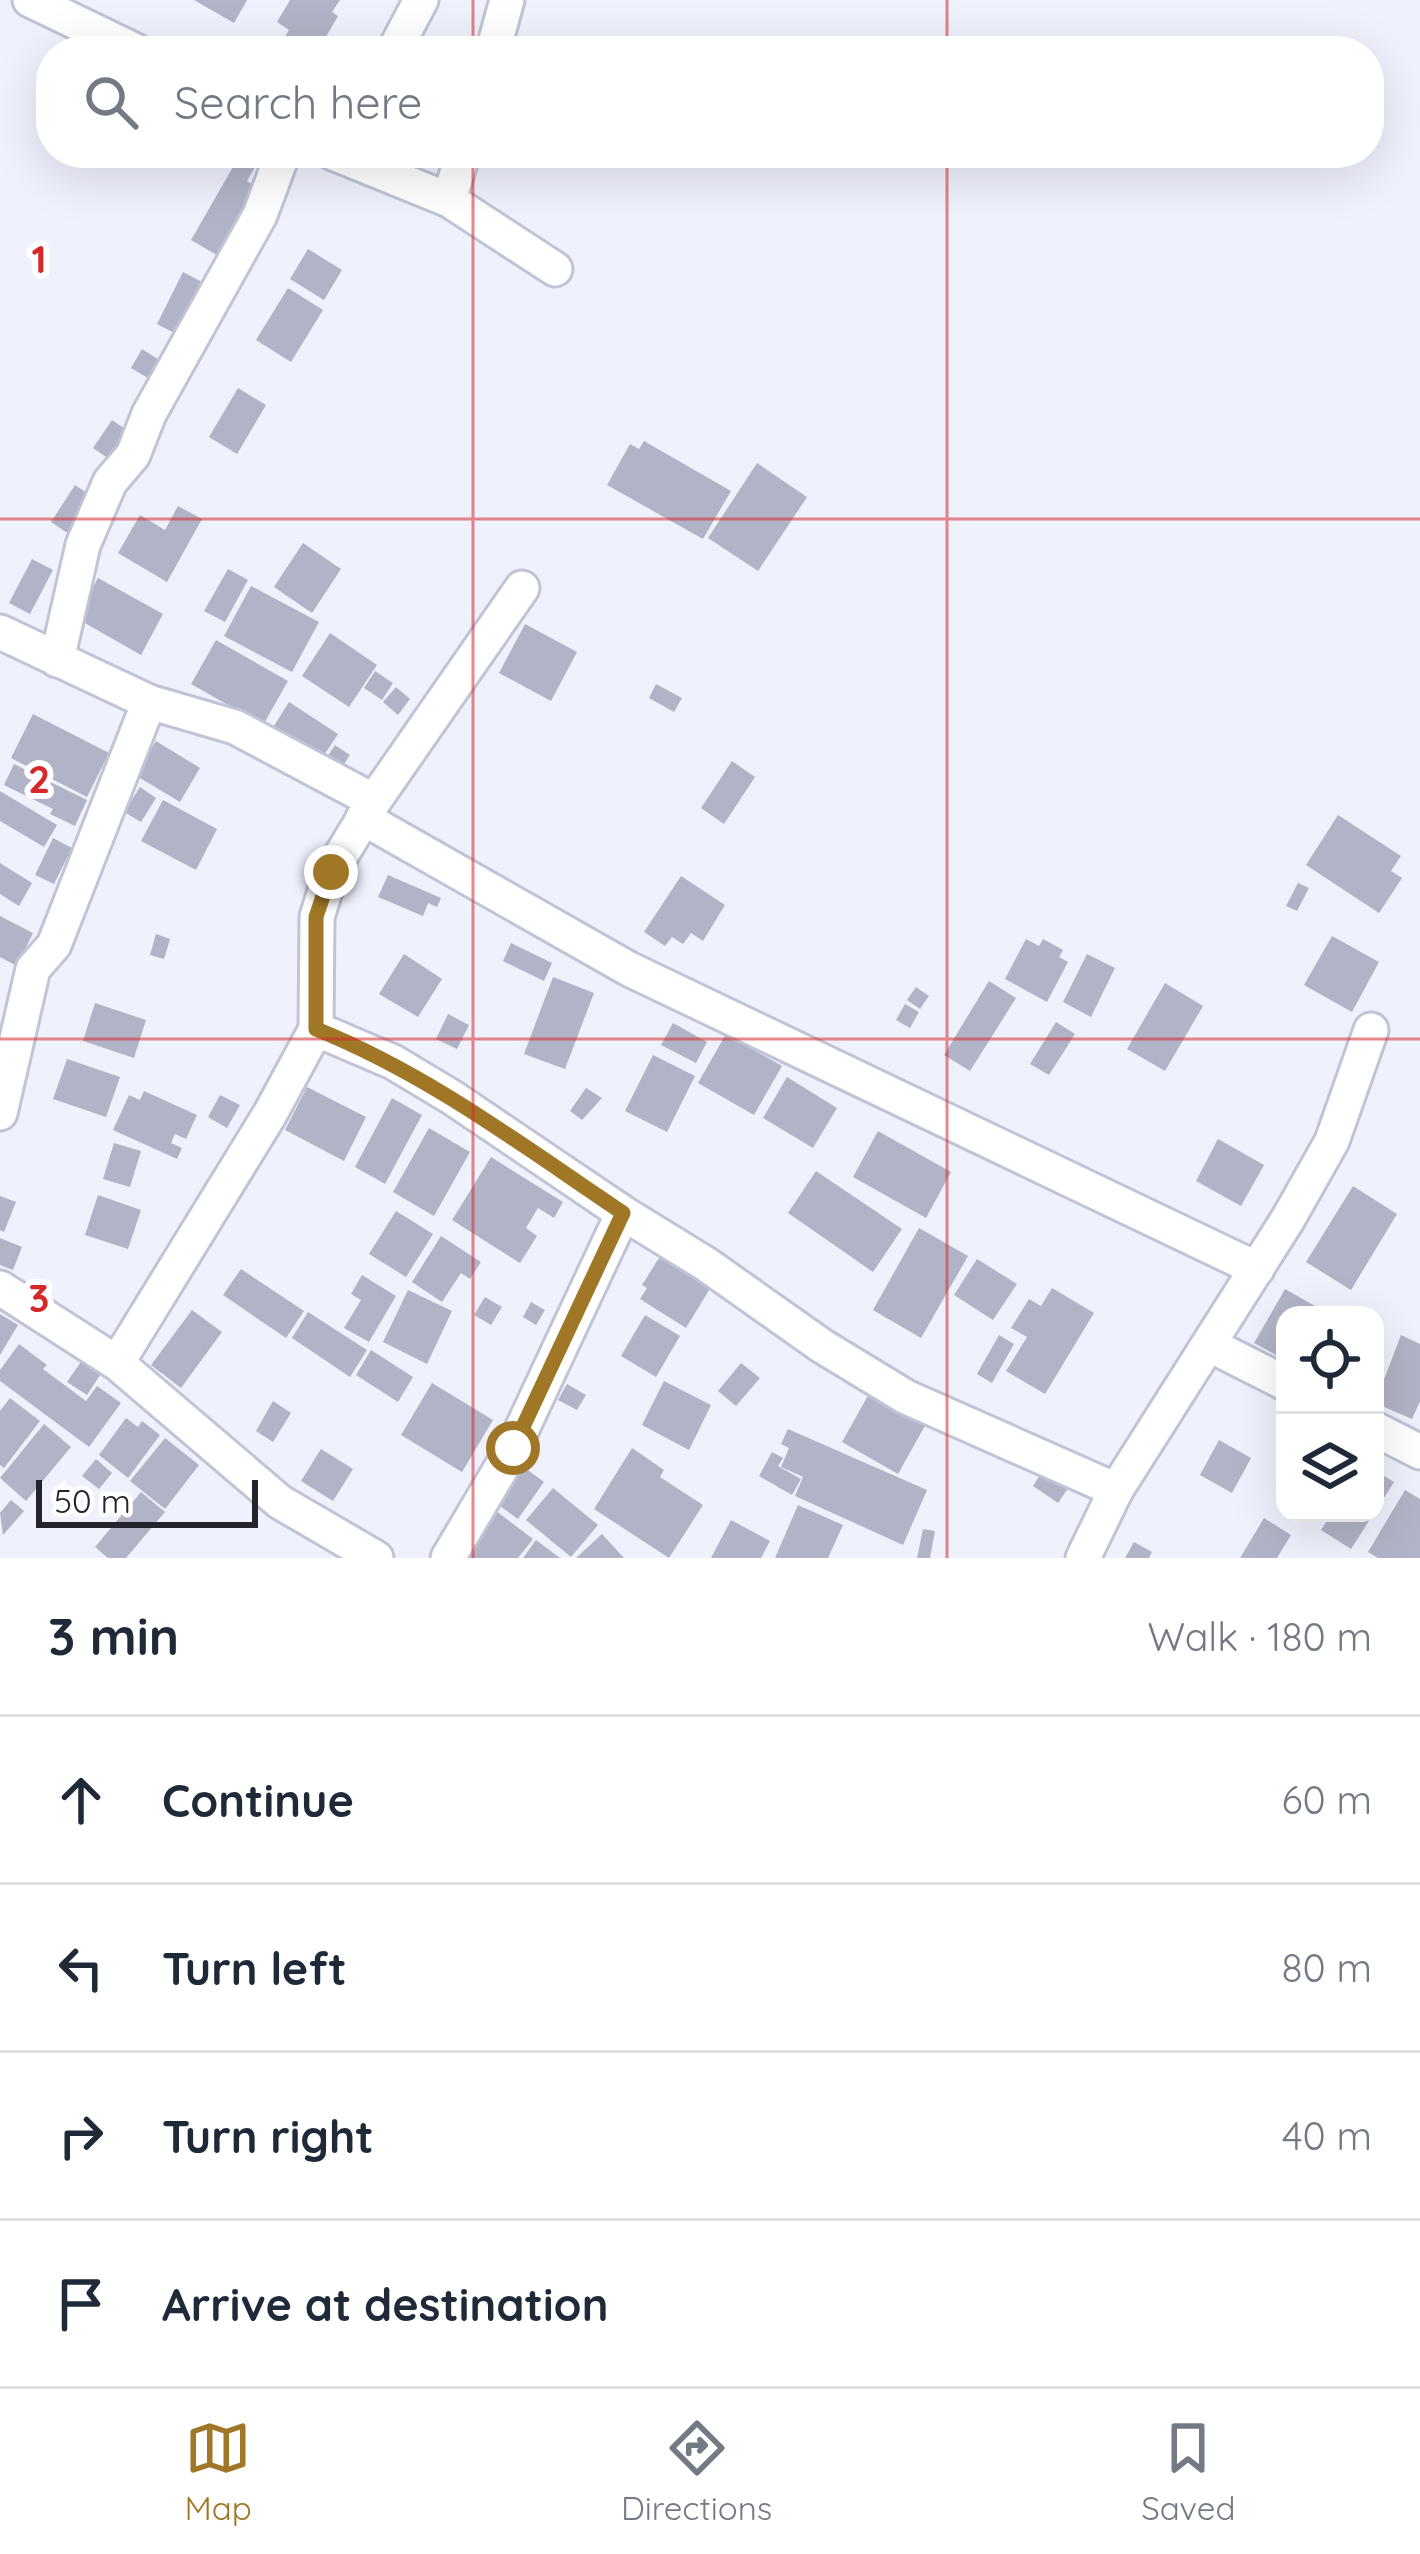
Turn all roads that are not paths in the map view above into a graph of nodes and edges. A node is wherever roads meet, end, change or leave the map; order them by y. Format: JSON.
{"nodes":[{"id":1,"x":30,"y":0,"type":"edge"},
{"id":2,"x":421,"y":0,"type":"edge"},
{"id":3,"x":507,"y":0,"type":"edge"},
{"id":4,"x":86,"y":12,"type":"edge"},
{"id":5,"x":117,"y":36,"type":"edge"},
{"id":6,"x":402,"y":36,"type":"edge"},
{"id":7,"x":497,"y":36,"type":"edge"},
{"id":8,"x":277,"y":168,"type":"edge"},
{"id":9,"x":370,"y":168,"type":"edge"},
{"id":10,"x":459,"y":168,"type":"edge"},
{"id":11,"x":449,"y":200,"type":"junction"},
{"id":12,"x":555,"y":269,"type":"dead end"},
{"id":13,"x":522,"y":588,"type":"dead end"},
{"id":14,"x":0,"y":632,"type":"edge"},
{"id":15,"x":58,"y":661,"type":"junction"},
{"id":16,"x":149,"y":702,"type":"junction"},
{"id":17,"x":369,"y":809,"type":"junction"},
{"id":18,"x":316,"y":1029,"type":"junction"},
{"id":19,"x":1371,"y":1030,"type":"dead end"},
{"id":20,"x":0,"y":1113,"type":"edge"},
{"id":21,"x":623,"y":1213,"type":"junction"},
{"id":22,"x":1257,"y":1269,"type":"junction"},
{"id":23,"x":0,"y":1288,"type":"edge"},
{"id":24,"x":1210,"y":1345,"type":"junction"},
{"id":25,"x":117,"y":1363,"type":"junction"},
{"id":26,"x":1276,"y":1378,"type":"edge"},
{"id":27,"x":1384,"y":1434,"type":"edge"},
{"id":28,"x":1420,"y":1452,"type":"edge"},
{"id":29,"x":1116,"y":1490,"type":"junction"},
{"id":30,"x":376,"y":1558,"type":"edge"},
{"id":31,"x":448,"y":1558,"type":"edge"},
{"id":32,"x":1083,"y":1558,"type":"edge"}],
"edges":[{"from":1,"to":4,"type":"street"},
{"from":2,"to":6,"type":"street"},
{"from":3,"to":7,"type":"street"},
{"from":4,"to":5,"type":"street"},
{"from":8,"to":15,"type":"street"},
{"from":9,"to":11,"type":"street"},
{"from":10,"to":11,"type":"street"},
{"from":11,"to":12,"type":"street"},
{"from":13,"to":17,"type":"street"},
{"from":14,"to":15,"type":"street"},
{"from":15,"to":16,"type":"street"},
{"from":16,"to":17,"type":"street"},
{"from":16,"to":20,"type":"street"},
{"from":17,"to":18,"type":"street"},
{"from":17,"to":22,"type":"street"},
{"from":18,"to":21,"type":"street"},
{"from":18,"to":25,"type":"street"},
{"from":19,"to":22,"type":"street"},
{"from":21,"to":29,"type":"street"},
{"from":21,"to":31,"type":"street"},
{"from":22,"to":24,"type":"street"},
{"from":23,"to":25,"type":"street"},
{"from":24,"to":26,"type":"street"},
{"from":24,"to":29,"type":"street"},
{"from":25,"to":30,"type":"street"},
{"from":27,"to":28,"type":"street"},
{"from":29,"to":32,"type":"street"}]}
